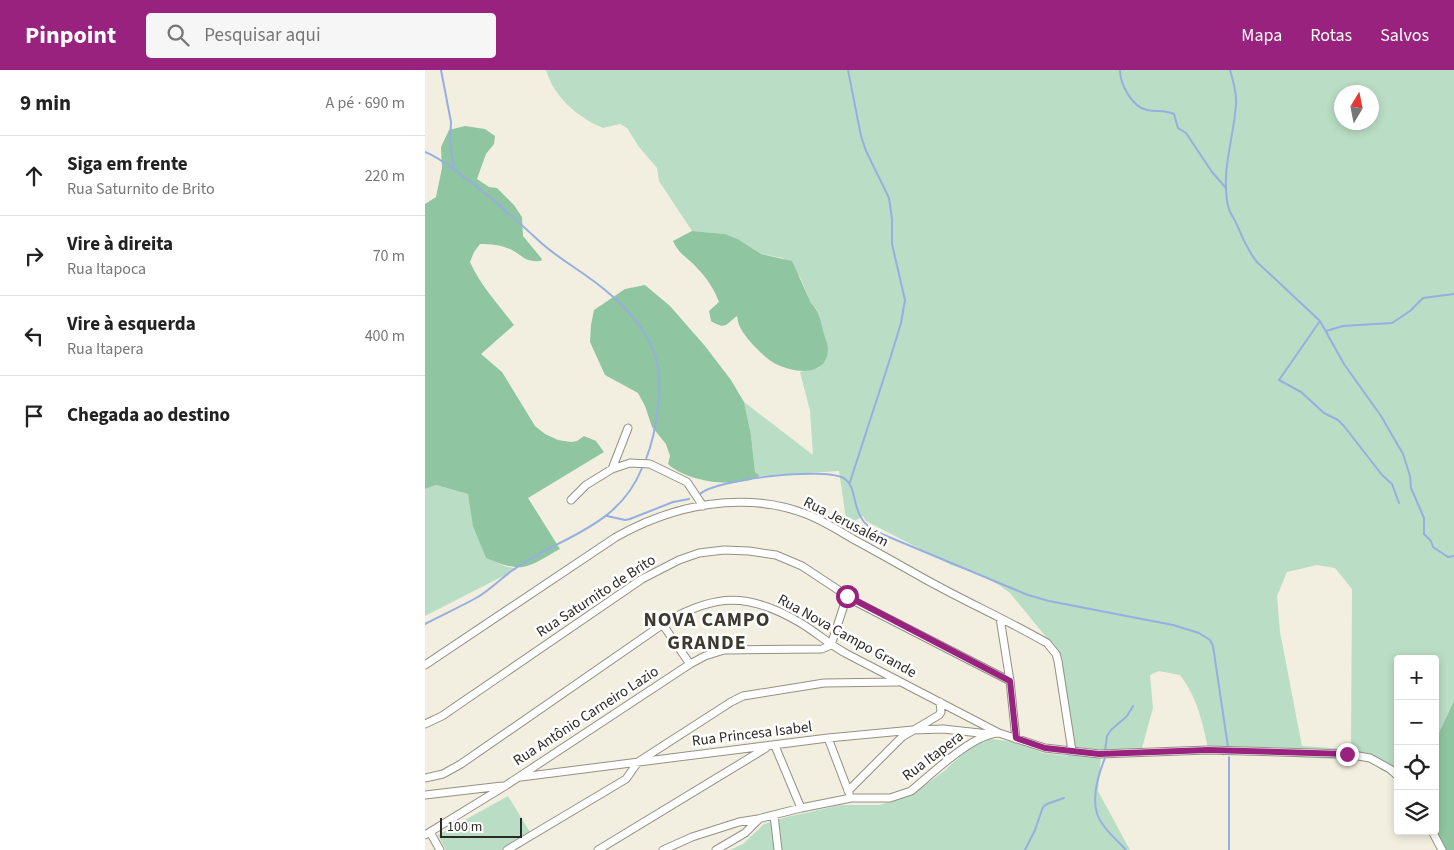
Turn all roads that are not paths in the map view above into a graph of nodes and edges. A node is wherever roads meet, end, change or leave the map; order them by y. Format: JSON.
{"nodes":[{"id":1,"x":628,"y":428,"type":"dead end"},
{"id":2,"x":612,"y":469,"type":"junction"},
{"id":3,"x":571,"y":500,"type":"dead end"},
{"id":4,"x":703,"y":506,"type":"junction"},
{"id":5,"x":847,"y":596,"type":"junction"},
{"id":6,"x":1000,"y":618,"type":"junction"},
{"id":7,"x":663,"y":625,"type":"junction"},
{"id":8,"x":831,"y":645,"type":"junction"},
{"id":9,"x":690,"y":664,"type":"junction"},
{"id":10,"x":425,"y":666,"type":"edge"},
{"id":11,"x":1010,"y":681,"type":"junction"},
{"id":12,"x":901,"y":682,"type":"junction"},
{"id":13,"x":940,"y":702,"type":"junction"},
{"id":14,"x":425,"y":724,"type":"edge"},
{"id":15,"x":913,"y":730,"type":"junction"},
{"id":16,"x":995,"y":734,"type":"junction"},
{"id":17,"x":828,"y":738,"type":"junction"},
{"id":18,"x":1016,"y":738,"type":"junction"},
{"id":19,"x":772,"y":746,"type":"junction"},
{"id":20,"x":1072,"y":751,"type":"junction"},
{"id":21,"x":638,"y":762,"type":"junction"},
{"id":22,"x":1394,"y":772,"type":"edge"},
{"id":23,"x":518,"y":777,"type":"junction"},
{"id":24,"x":425,"y":778,"type":"edge"},
{"id":25,"x":505,"y":786,"type":"junction"},
{"id":26,"x":849,"y":794,"type":"junction"},
{"id":27,"x":425,"y":795,"type":"edge"},
{"id":28,"x":801,"y":808,"type":"junction"},
{"id":29,"x":774,"y":815,"type":"junction"},
{"id":30,"x":758,"y":819,"type":"junction"},
{"id":31,"x":427,"y":834,"type":"edge"},
{"id":32,"x":1434,"y":835,"type":"edge"},
{"id":33,"x":440,"y":850,"type":"edge"},
{"id":34,"x":507,"y":850,"type":"edge"},
{"id":35,"x":598,"y":850,"type":"edge"},
{"id":36,"x":663,"y":850,"type":"edge"},
{"id":37,"x":716,"y":850,"type":"edge"},
{"id":38,"x":778,"y":850,"type":"edge"},
{"id":39,"x":1441,"y":850,"type":"edge"}],
"edges":[{"from":1,"to":2,"type":"street"},
{"from":2,"to":3,"type":"street"},
{"from":2,"to":4,"type":"street"},
{"from":4,"to":6,"type":"street","name":"Rua Jerusalém"},
{"from":4,"to":10,"type":"street","name":"Rua Jerusalém"},
{"from":5,"to":8,"type":"street"},
{"from":5,"to":11,"type":"street","name":"Rua Saturnito de Brito"},
{"from":5,"to":14,"type":"street","name":"Rua Saturnito de Brito"},
{"from":6,"to":11,"type":"street"},
{"from":6,"to":20,"type":"street","name":"Rua Jerusalém"},
{"from":7,"to":8,"type":"street","name":"Rua Nova Campo Grande"},
{"from":7,"to":9,"type":"street"},
{"from":7,"to":24,"type":"street","name":"Rua Nova Campo Grande"},
{"from":8,"to":9,"type":"street","name":"Rua Antônio Carneiro Lazio"},
{"from":8,"to":12,"type":"street","name":"Rua Nova Campo Grande"},
{"from":9,"to":23,"type":"street","name":"Rua Antônio Carneiro Lazio"},
{"from":11,"to":18,"type":"street"},
{"from":12,"to":13,"type":"street","name":"Rua Nova Campo Grande"},
{"from":12,"to":21,"type":"street"},
{"from":13,"to":15,"type":"street"},
{"from":13,"to":16,"type":"street","name":"Rua Nova Campo Grande"},
{"from":15,"to":16,"type":"street","name":"Rua Princesa Isabel"},
{"from":15,"to":17,"type":"street","name":"Rua Princesa Isabel"},
{"from":15,"to":26,"type":"street"},
{"from":16,"to":18,"type":"street"},
{"from":16,"to":26,"type":"street","name":"Rua Itapera"},
{"from":17,"to":19,"type":"street","name":"Rua Princesa Isabel"},
{"from":17,"to":26,"type":"street"},
{"from":18,"to":20,"type":"street"},
{"from":19,"to":21,"type":"street","name":"Rua Princesa Isabel"},
{"from":19,"to":28,"type":"street"},
{"from":19,"to":35,"type":"street"},
{"from":20,"to":22,"type":"street"},
{"from":21,"to":23,"type":"street","name":"Rua Princesa Isabel"},
{"from":21,"to":34,"type":"street"},
{"from":23,"to":25,"type":"street","name":"Rua Antônio Carneiro Lazio"},
{"from":25,"to":27,"type":"street"},
{"from":25,"to":31,"type":"street","name":"Rua Antônio Carneiro Lazio"},
{"from":26,"to":28,"type":"street","name":"Rua Itapera"},
{"from":28,"to":29,"type":"street","name":"Rua Itapera"},
{"from":29,"to":30,"type":"street","name":"Rua Itapera"},
{"from":29,"to":38,"type":"street"},
{"from":30,"to":36,"type":"street","name":"Rua Itapera"},
{"from":30,"to":37,"type":"street"},
{"from":31,"to":33,"type":"street"},
{"from":32,"to":39,"type":"street"}]}
